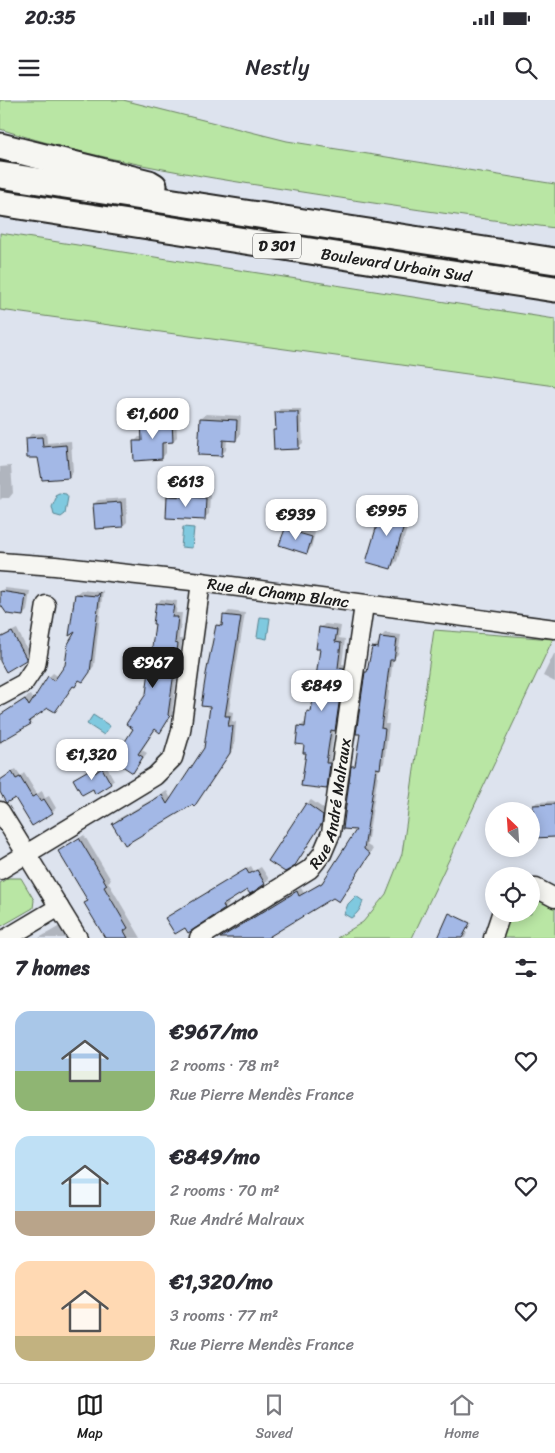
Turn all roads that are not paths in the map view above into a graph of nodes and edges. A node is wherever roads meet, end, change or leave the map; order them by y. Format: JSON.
{"nodes":[{"id":1,"x":0,"y":146,"type":"edge"},
{"id":2,"x":0,"y":175,"type":"edge"},
{"id":3,"x":0,"y":202,"type":"edge"},
{"id":4,"x":178,"y":203,"type":"junction"},
{"id":5,"x":555,"y":261,"type":"edge"},
{"id":6,"x":555,"y":289,"type":"edge"},
{"id":7,"x":0,"y":562,"type":"edge"},
{"id":8,"x":201,"y":582,"type":"junction"},
{"id":9,"x":46,"y":605,"type":"dead end"},
{"id":10,"x":364,"y":605,"type":"junction"},
{"id":11,"x":555,"y":629,"type":"edge"},
{"id":12,"x":0,"y":696,"type":"edge"},
{"id":13,"x":0,"y":811,"type":"edge"},
{"id":14,"x":26,"y":854,"type":"junction"},
{"id":15,"x":0,"y":870,"type":"edge"},
{"id":16,"x":540,"y":890,"type":"edge"},
{"id":17,"x":555,"y":898,"type":"edge"},
{"id":18,"x":59,"y":907,"type":"junction"},
{"id":19,"x":498,"y":922,"type":"edge"},
{"id":20,"x":7,"y":938,"type":"edge"},
{"id":21,"x":78,"y":938,"type":"edge"},
{"id":22,"x":199,"y":938,"type":"edge"},
{"id":23,"x":493,"y":938,"type":"edge"}],
"edges":[{"from":1,"to":4,"type":"highway"},
{"from":2,"to":4,"type":"highway","name":"Boulevard Urbain Sud","number":"D 301"},
{"from":3,"to":6,"type":"highway","name":"Boulevard Urbain Sud","number":"D 301"},
{"from":4,"to":5,"type":"highway","name":"Boulevard Urbain Sud","number":"D 301"},
{"from":7,"to":8,"type":"street","name":"Rue du Champ Blanc"},
{"from":8,"to":10,"type":"street","name":"Rue du Champ Blanc"},
{"from":8,"to":14,"type":"street"},
{"from":9,"to":12,"type":"street"},
{"from":10,"to":11,"type":"street","name":"Rue du Champ Blanc"},
{"from":10,"to":22,"type":"street","name":"Rue André Malraux"},
{"from":13,"to":14,"type":"street"},
{"from":14,"to":15,"type":"street"},
{"from":14,"to":18,"type":"street"},
{"from":16,"to":17,"type":"street"},
{"from":18,"to":20,"type":"street"},
{"from":18,"to":21,"type":"street"},
{"from":19,"to":23,"type":"street"}]}
